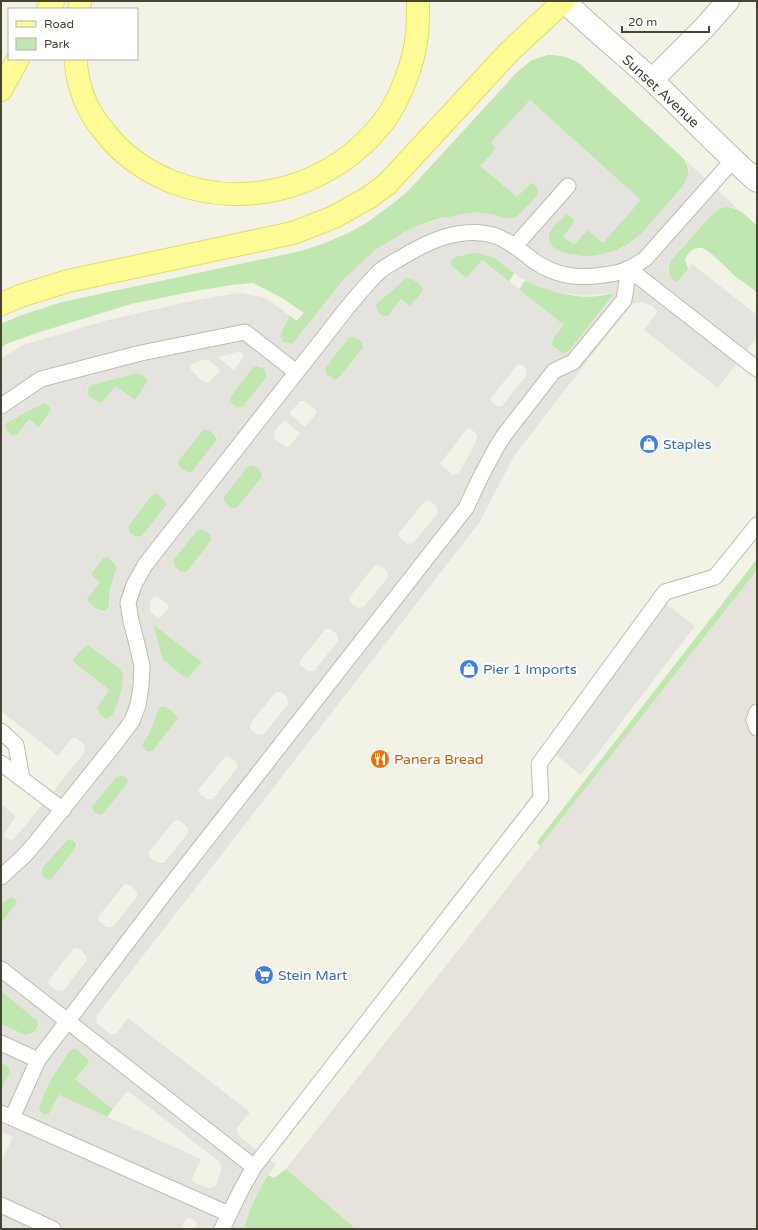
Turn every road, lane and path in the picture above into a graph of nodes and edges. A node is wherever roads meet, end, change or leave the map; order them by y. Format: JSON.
{"nodes":[{"id":1,"x":418,"y":1,"type":"edge"},
{"id":2,"x":564,"y":1,"type":"edge"},
{"id":3,"x":728,"y":1,"type":"edge"},
{"id":4,"x":17,"y":60,"type":"edge"},
{"id":5,"x":76,"y":60,"type":"edge"},
{"id":6,"x":652,"y":80,"type":"junction"},
{"id":7,"x":1,"y":90,"type":"edge"},
{"id":8,"x":733,"y":160,"type":"junction"},
{"id":9,"x":757,"y":180,"type":"edge"},
{"id":10,"x":568,"y":186,"type":"dead end"},
{"id":11,"x":515,"y":246,"type":"junction"},
{"id":12,"x":629,"y":269,"type":"junction"},
{"id":13,"x":1,"y":304,"type":"edge"},
{"id":14,"x":757,"y":369,"type":"edge"},
{"id":15,"x":296,"y":372,"type":"junction"},
{"id":16,"x":1,"y":406,"type":"edge"},
{"id":17,"x":757,"y":525,"type":"edge"},
{"id":18,"x":757,"y":712,"type":"edge"},
{"id":19,"x":757,"y":728,"type":"edge"},
{"id":20,"x":1,"y":731,"type":"edge"},
{"id":21,"x":1,"y":763,"type":"edge"},
{"id":22,"x":22,"y":779,"type":"junction"},
{"id":23,"x":63,"y":810,"type":"junction"},
{"id":24,"x":1,"y":877,"type":"edge"},
{"id":25,"x":1,"y":969,"type":"edge"},
{"id":26,"x":68,"y":1021,"type":"junction"},
{"id":27,"x":1,"y":1043,"type":"edge"},
{"id":28,"x":38,"y":1060,"type":"junction"},
{"id":29,"x":6,"y":1115,"type":"edge"},
{"id":30,"x":254,"y":1167,"type":"junction"},
{"id":31,"x":1,"y":1205,"type":"edge"},
{"id":32,"x":229,"y":1214,"type":"junction"},
{"id":33,"x":53,"y":1229,"type":"edge"},
{"id":34,"x":222,"y":1229,"type":"edge"}],
"edges":[{"from":1,"to":5,"type":"main road"},
{"from":2,"to":6,"type":"street","name":"Sunset Avenue"},
{"from":2,"to":13,"type":"main road"},
{"from":3,"to":6,"type":"street"},
{"from":4,"to":7,"type":"main road"},
{"from":6,"to":8,"type":"street","name":"Sunset Avenue"},
{"from":8,"to":9,"type":"street","name":"Sunset Avenue"},
{"from":8,"to":12,"type":"lane"},
{"from":10,"to":11,"type":"lane"},
{"from":11,"to":12,"type":"lane"},
{"from":11,"to":15,"type":"lane"},
{"from":12,"to":14,"type":"lane"},
{"from":12,"to":26,"type":"lane"},
{"from":15,"to":16,"type":"lane"},
{"from":15,"to":23,"type":"lane"},
{"from":17,"to":30,"type":"lane"},
{"from":18,"to":19,"type":"lane"},
{"from":20,"to":22,"type":"lane"},
{"from":21,"to":22,"type":"lane"},
{"from":22,"to":23,"type":"lane"},
{"from":23,"to":24,"type":"lane"},
{"from":25,"to":26,"type":"lane"},
{"from":26,"to":28,"type":"lane"},
{"from":26,"to":30,"type":"lane"},
{"from":27,"to":28,"type":"lane"},
{"from":28,"to":29,"type":"lane"},
{"from":29,"to":32,"type":"lane"},
{"from":30,"to":32,"type":"lane"},
{"from":31,"to":33,"type":"lane"},
{"from":32,"to":34,"type":"lane"}]}
